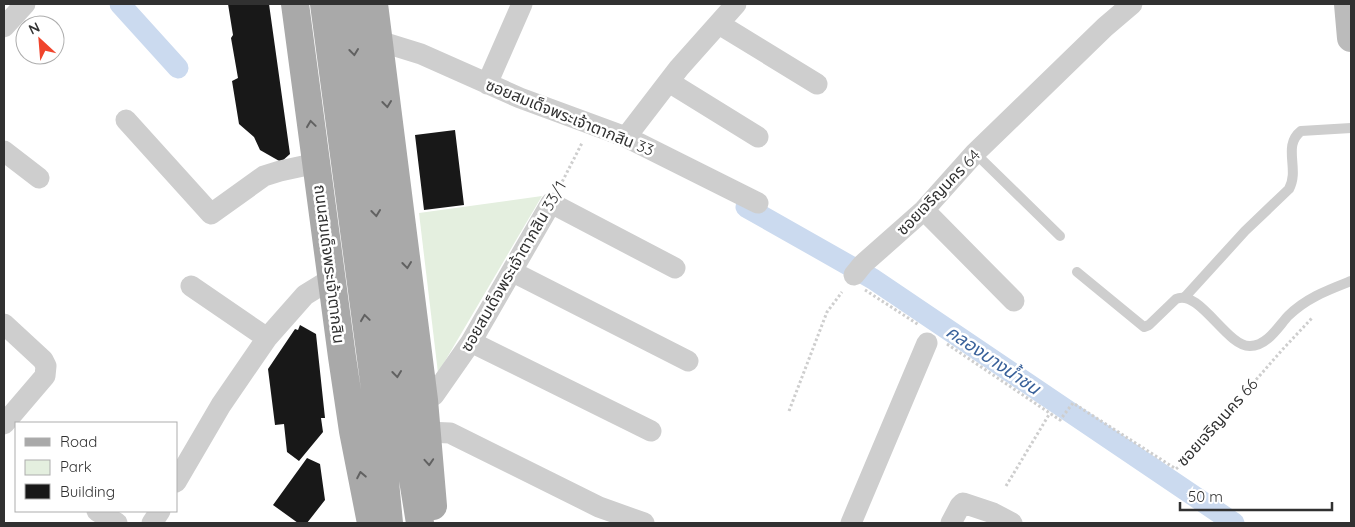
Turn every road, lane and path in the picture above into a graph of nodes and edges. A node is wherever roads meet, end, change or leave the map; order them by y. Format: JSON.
{"nodes":[{"id":1,"x":25,"y":4,"type":"edge"},
{"id":2,"x":295,"y":4,"type":"edge"},
{"id":3,"x":324,"y":4,"type":"edge"},
{"id":4,"x":348,"y":4,"type":"edge"},
{"id":5,"x":374,"y":4,"type":"edge"},
{"id":6,"x":522,"y":4,"type":"edge"},
{"id":7,"x":736,"y":4,"type":"edge"},
{"id":8,"x":1132,"y":4,"type":"edge"},
{"id":9,"x":1348,"y":4,"type":"edge"},
{"id":10,"x":719,"y":24,"type":"junction"},
{"id":11,"x":4,"y":27,"type":"edge"},
{"id":12,"x":1351,"y":38,"type":"edge"},
{"id":13,"x":379,"y":41,"type":"junction"},
{"id":14,"x":669,"y":82,"type":"junction"},
{"id":15,"x":487,"y":84,"type":"junction"},
{"id":16,"x":817,"y":84,"type":"dead end"},
{"id":17,"x":126,"y":120,"type":"dead end"},
{"id":18,"x":592,"y":124,"type":"junction"},
{"id":19,"x":1351,"y":128,"type":"edge"},
{"id":20,"x":626,"y":137,"type":"junction"},
{"id":21,"x":758,"y":137,"type":"dead end"},
{"id":22,"x":4,"y":151,"type":"edge"},
{"id":23,"x":975,"y":153,"type":"junction"},
{"id":24,"x":317,"y":163,"type":"junction"},
{"id":25,"x":39,"y":178,"type":"dead end"},
{"id":26,"x":551,"y":203,"type":"junction"},
{"id":27,"x":758,"y":203,"type":"dead end"},
{"id":28,"x":924,"y":210,"type":"junction"},
{"id":29,"x":1060,"y":236,"type":"dead end"},
{"id":30,"x":675,"y":268,"type":"dead end"},
{"id":31,"x":513,"y":272,"type":"junction"},
{"id":32,"x":1077,"y":272,"type":"dead end"},
{"id":33,"x":856,"y":273,"type":"junction"},
{"id":34,"x":331,"y":279,"type":"junction"},
{"id":35,"x":1351,"y":281,"type":"edge"},
{"id":36,"x":191,"y":286,"type":"dead end"},
{"id":37,"x":1184,"y":298,"type":"junction"},
{"id":38,"x":1014,"y":301,"type":"dead end"},
{"id":39,"x":1316,"y":313,"type":"dead end"},
{"id":40,"x":4,"y":324,"type":"edge"},
{"id":41,"x":267,"y":338,"type":"junction"},
{"id":42,"x":932,"y":338,"type":"junction"},
{"id":43,"x":471,"y":342,"type":"junction"},
{"id":44,"x":688,"y":361,"type":"dead end"},
{"id":45,"x":424,"y":400,"type":"junction"},
{"id":46,"x":789,"y":412,"type":"dead end"},
{"id":47,"x":1050,"y":413,"type":"junction"},
{"id":48,"x":4,"y":424,"type":"edge"},
{"id":49,"x":650,"y":431,"type":"dead end"},
{"id":50,"x":427,"y":432,"type":"junction"},
{"id":51,"x":178,"y":479,"type":"edge"},
{"id":52,"x":1006,"y":486,"type":"dead end"},
{"id":53,"x":99,"y":512,"type":"edge"},
{"id":54,"x":159,"y":512,"type":"edge"},
{"id":55,"x":117,"y":523,"type":"edge"},
{"id":56,"x":152,"y":523,"type":"edge"},
{"id":57,"x":371,"y":523,"type":"edge"},
{"id":58,"x":389,"y":523,"type":"edge"},
{"id":59,"x":420,"y":523,"type":"edge"},
{"id":60,"x":434,"y":523,"type":"edge"},
{"id":61,"x":644,"y":523,"type":"edge"},
{"id":62,"x":851,"y":523,"type":"edge"},
{"id":63,"x":951,"y":523,"type":"edge"},
{"id":64,"x":1012,"y":523,"type":"edge"}],
"edges":[{"from":1,"to":11,"type":"street"},
{"from":24,"to":2,"type":"main road","name":"ถนนสมเด็จพระเจ้าตากสิน","one_way":true},
{"from":58,"to":3,"type":"main road","name":"ถนนสมเด็จพระเจ้าตากสิน","one_way":true},
{"from":4,"to":59,"type":"main road","one_way":true},
{"from":5,"to":13,"type":"main road"},
{"from":6,"to":15,"type":"street"},
{"from":7,"to":10,"type":"street"},
{"from":8,"to":23,"type":"street","name":"ซอยเจริญนคร 64"},
{"from":9,"to":12,"type":"main road"},
{"from":10,"to":14,"type":"street"},
{"from":10,"to":16,"type":"street"},
{"from":13,"to":15,"type":"street","name":"ซอยสมเด็จพระเจ้าตากสิน 33"},
{"from":13,"to":45,"type":"main road","one_way":true},
{"from":14,"to":20,"type":"street"},
{"from":14,"to":21,"type":"street"},
{"from":15,"to":18,"type":"street","name":"ซอยสมเด็จพระเจ้าตากสิน 33"},
{"from":17,"to":24,"type":"street"},
{"from":18,"to":20,"type":"street","name":"ซอยสมเด็จพระเจ้าตากสิน 33"},
{"from":18,"to":26,"type":"path","name":"ซอยสมเด็จพระเจ้าตากสิน 33/1"},
{"from":19,"to":37,"type":"lane"},
{"from":20,"to":27,"type":"street","name":"ซอยสมเด็จพระเจ้าตากสิน 33"},
{"from":22,"to":25,"type":"street"},
{"from":23,"to":28,"type":"street","name":"ซอยเจริญนคร 64"},
{"from":23,"to":29,"type":"lane"},
{"from":24,"to":34,"type":"main road","name":"ถนนสมเด็จพระเจ้าตากสิน"},
{"from":26,"to":30,"type":"street"},
{"from":26,"to":31,"type":"street","name":"ซอยสมเด็จพระเจ้าตากสิน 33/1"},
{"from":28,"to":33,"type":"street","name":"ซอยเจริญนคร 64"},
{"from":28,"to":38,"type":"street"},
{"from":31,"to":43,"type":"street","name":"ซอยสมเด็จพระเจ้าตากสิน 33/1"},
{"from":31,"to":44,"type":"street"},
{"from":32,"to":37,"type":"lane"},
{"from":33,"to":42,"type":"path","name":"ซอยเจริญนคร 66"},
{"from":33,"to":46,"type":"path"},
{"from":34,"to":41,"type":"street"},
{"from":57,"to":34,"type":"main road","name":"ถนนสมเด็จพระเจ้าตากสิน","one_way":true},
{"from":35,"to":37,"type":"lane"},
{"from":36,"to":41,"type":"street"},
{"from":39,"to":47,"type":"path","name":"ซอยเจริญนคร 66"},
{"from":40,"to":48,"type":"street"},
{"from":41,"to":51,"type":"street"},
{"from":42,"to":47,"type":"path","name":"ซอยเจริญนคร 66"},
{"from":42,"to":62,"type":"street"},
{"from":43,"to":45,"type":"street","name":"ซอยสมเด็จพระเจ้าตากสิน 33/1"},
{"from":43,"to":49,"type":"street"},
{"from":45,"to":50,"type":"main road"},
{"from":47,"to":52,"type":"path"},
{"from":50,"to":60,"type":"main road","one_way":true},
{"from":50,"to":61,"type":"street"},
{"from":53,"to":55,"type":"street"},
{"from":54,"to":56,"type":"street"},
{"from":63,"to":64,"type":"street"}]}
